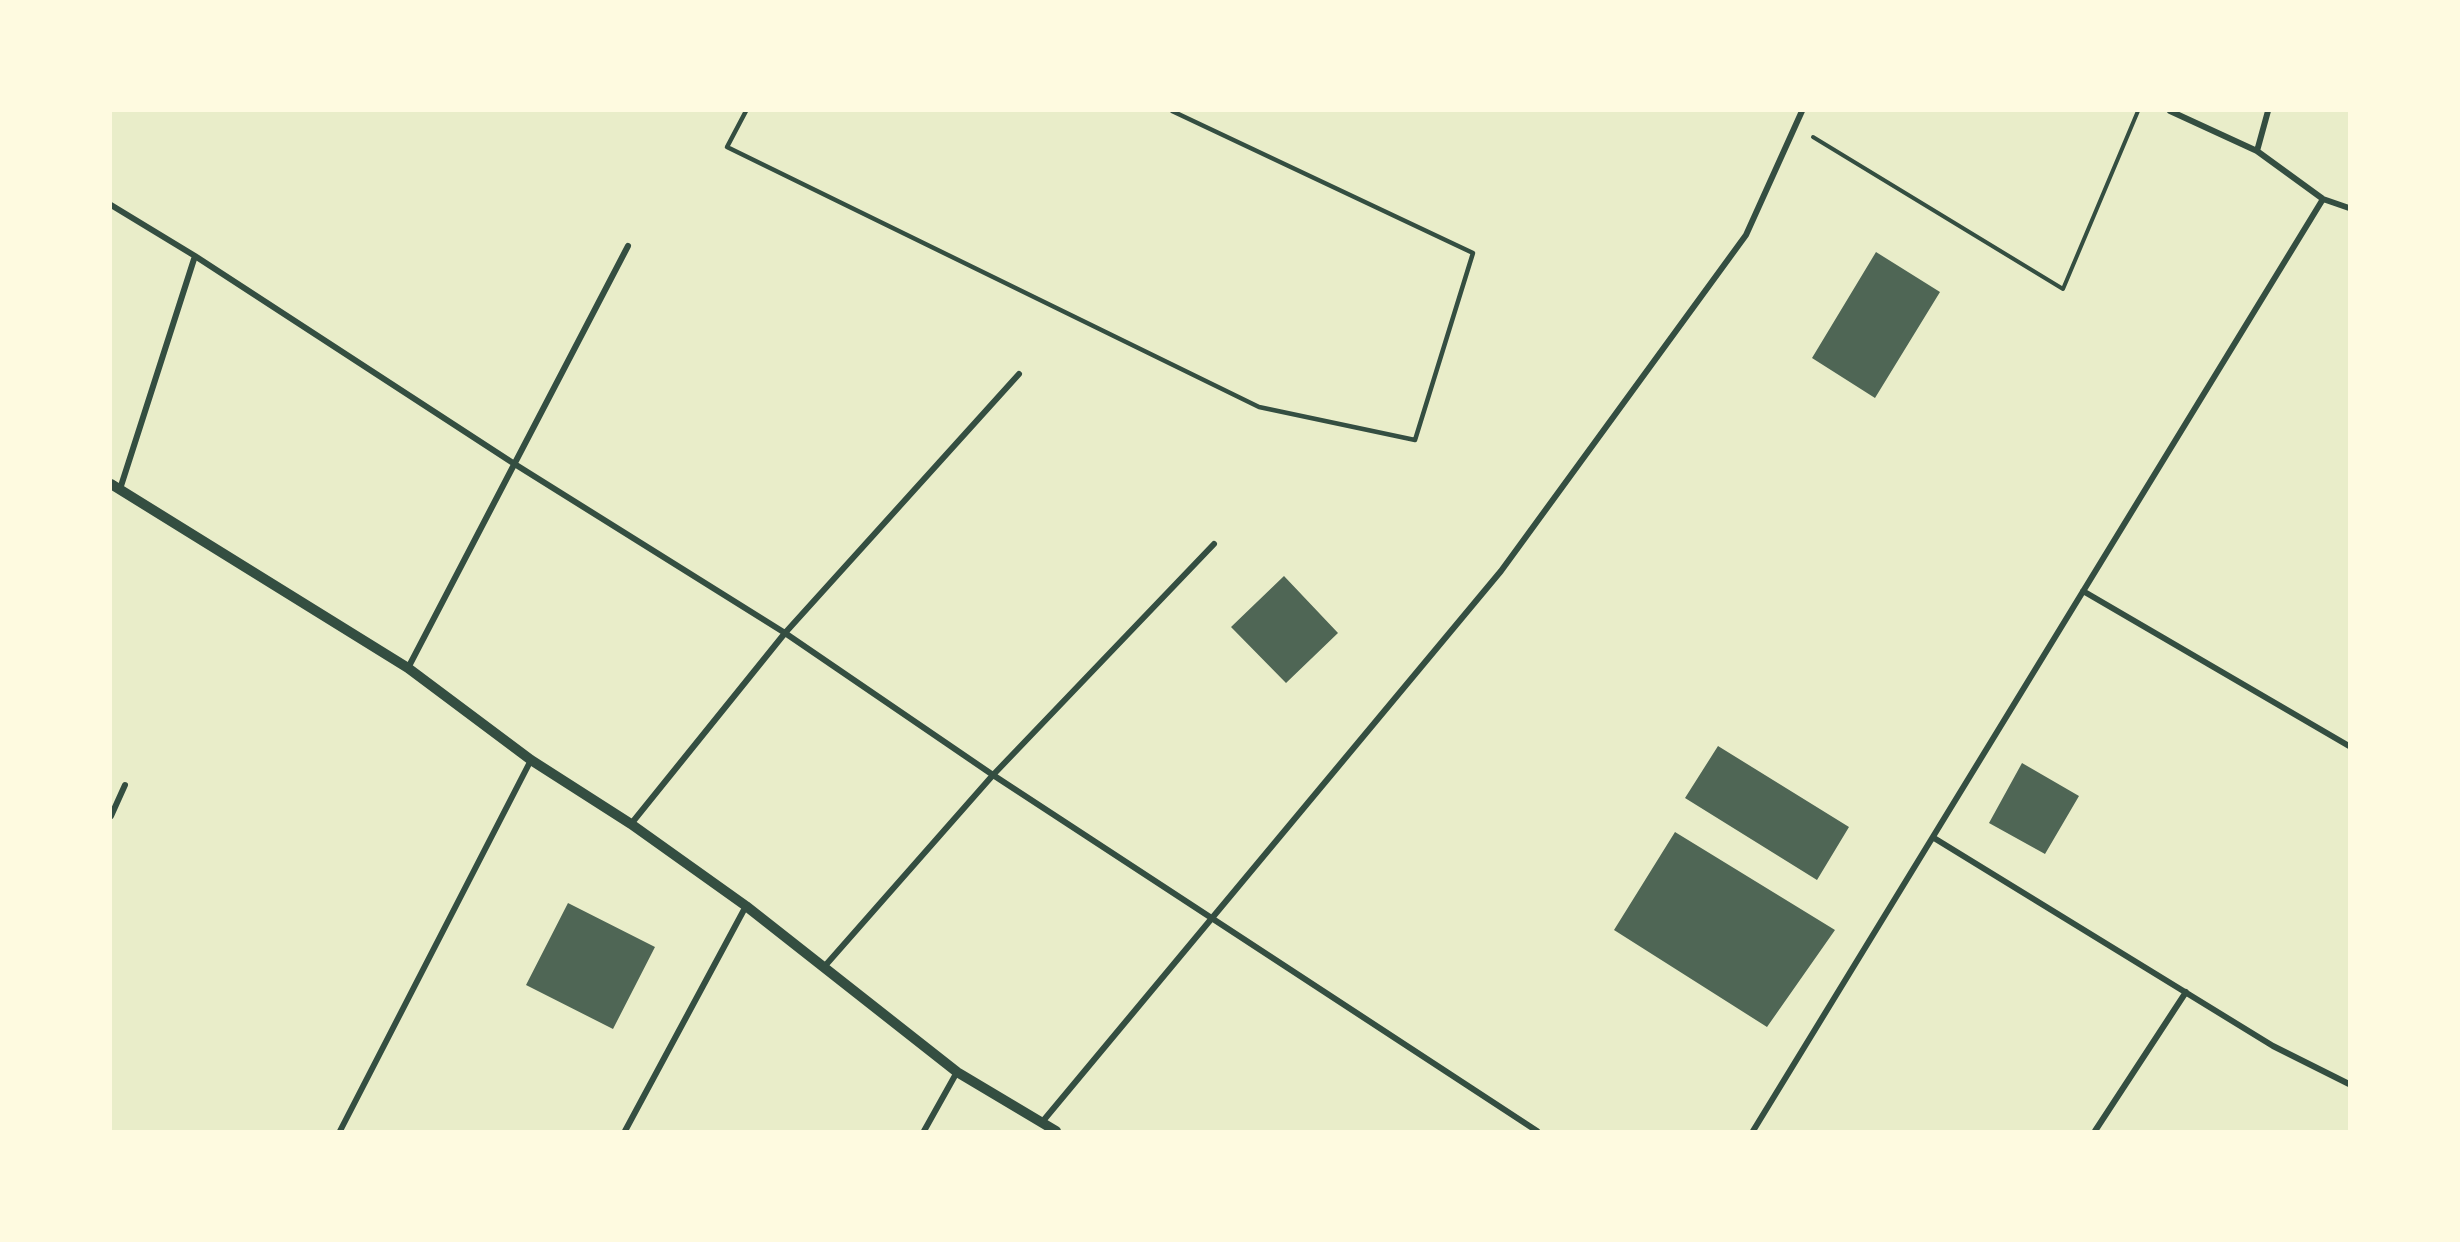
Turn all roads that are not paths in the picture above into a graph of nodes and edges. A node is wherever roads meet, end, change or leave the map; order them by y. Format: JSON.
{"nodes":[{"id":1,"x":746,"y":111,"type":"edge"},
{"id":2,"x":1172,"y":111,"type":"edge"},
{"id":3,"x":1802,"y":111,"type":"edge"},
{"id":4,"x":2170,"y":111,"type":"edge"},
{"id":5,"x":2268,"y":111,"type":"edge"},
{"id":6,"x":2257,"y":151,"type":"junction"},
{"id":7,"x":2323,"y":199,"type":"junction"},
{"id":8,"x":111,"y":205,"type":"edge"},
{"id":9,"x":2349,"y":208,"type":"edge"},
{"id":10,"x":628,"y":246,"type":"dead end"},
{"id":11,"x":195,"y":256,"type":"junction"},
{"id":12,"x":1019,"y":374,"type":"dead end"},
{"id":13,"x":513,"y":463,"type":"junction"},
{"id":14,"x":116,"y":486,"type":"edge"},
{"id":15,"x":1214,"y":544,"type":"dead end"},
{"id":16,"x":2083,"y":591,"type":"junction"},
{"id":17,"x":785,"y":633,"type":"junction"},
{"id":18,"x":408,"y":668,"type":"junction"},
{"id":19,"x":2349,"y":746,"type":"edge"},
{"id":20,"x":531,"y":760,"type":"junction"},
{"id":21,"x":993,"y":775,"type":"junction"},
{"id":22,"x":125,"y":785,"type":"dead end"},
{"id":23,"x":111,"y":816,"type":"edge"},
{"id":24,"x":631,"y":824,"type":"junction"},
{"id":25,"x":1934,"y":838,"type":"junction"},
{"id":26,"x":746,"y":906,"type":"junction"},
{"id":27,"x":1213,"y":920,"type":"junction"},
{"id":28,"x":824,"y":967,"type":"junction"},
{"id":29,"x":2186,"y":992,"type":"junction"},
{"id":30,"x":957,"y":1072,"type":"junction"},
{"id":31,"x":2349,"y":1084,"type":"edge"},
{"id":32,"x":1043,"y":1121,"type":"junction"},
{"id":33,"x":340,"y":1131,"type":"edge"},
{"id":34,"x":624,"y":1131,"type":"edge"},
{"id":35,"x":924,"y":1131,"type":"edge"},
{"id":36,"x":1056,"y":1131,"type":"edge"},
{"id":37,"x":1537,"y":1131,"type":"edge"},
{"id":38,"x":1753,"y":1131,"type":"edge"},
{"id":39,"x":2095,"y":1131,"type":"edge"}],
"edges":[{"from":1,"to":2,"type":"lane"},
{"from":3,"to":27,"type":"street"},
{"from":4,"to":6,"type":"street"},
{"from":5,"to":6,"type":"street"},
{"from":6,"to":7,"type":"street"},
{"from":7,"to":9,"type":"street"},
{"from":7,"to":16,"type":"street"},
{"from":8,"to":11,"type":"street"},
{"from":10,"to":13,"type":"street"},
{"from":11,"to":13,"type":"street"},
{"from":11,"to":14,"type":"street"},
{"from":12,"to":17,"type":"street"},
{"from":13,"to":17,"type":"street"},
{"from":13,"to":18,"type":"street"},
{"from":14,"to":18,"type":"street"},
{"from":15,"to":21,"type":"street"},
{"from":16,"to":19,"type":"street"},
{"from":16,"to":25,"type":"street"},
{"from":17,"to":21,"type":"street"},
{"from":17,"to":24,"type":"street"},
{"from":18,"to":20,"type":"street"},
{"from":20,"to":24,"type":"street"},
{"from":20,"to":33,"type":"street"},
{"from":21,"to":27,"type":"street"},
{"from":21,"to":28,"type":"street"},
{"from":22,"to":23,"type":"street"},
{"from":24,"to":26,"type":"street"},
{"from":25,"to":29,"type":"street"},
{"from":25,"to":38,"type":"street"},
{"from":26,"to":28,"type":"street"},
{"from":26,"to":34,"type":"street"},
{"from":27,"to":32,"type":"street"},
{"from":27,"to":37,"type":"street"},
{"from":28,"to":30,"type":"street"},
{"from":29,"to":31,"type":"street"},
{"from":29,"to":39,"type":"street"},
{"from":30,"to":32,"type":"street"},
{"from":30,"to":35,"type":"street"},
{"from":32,"to":36,"type":"street"}]}
